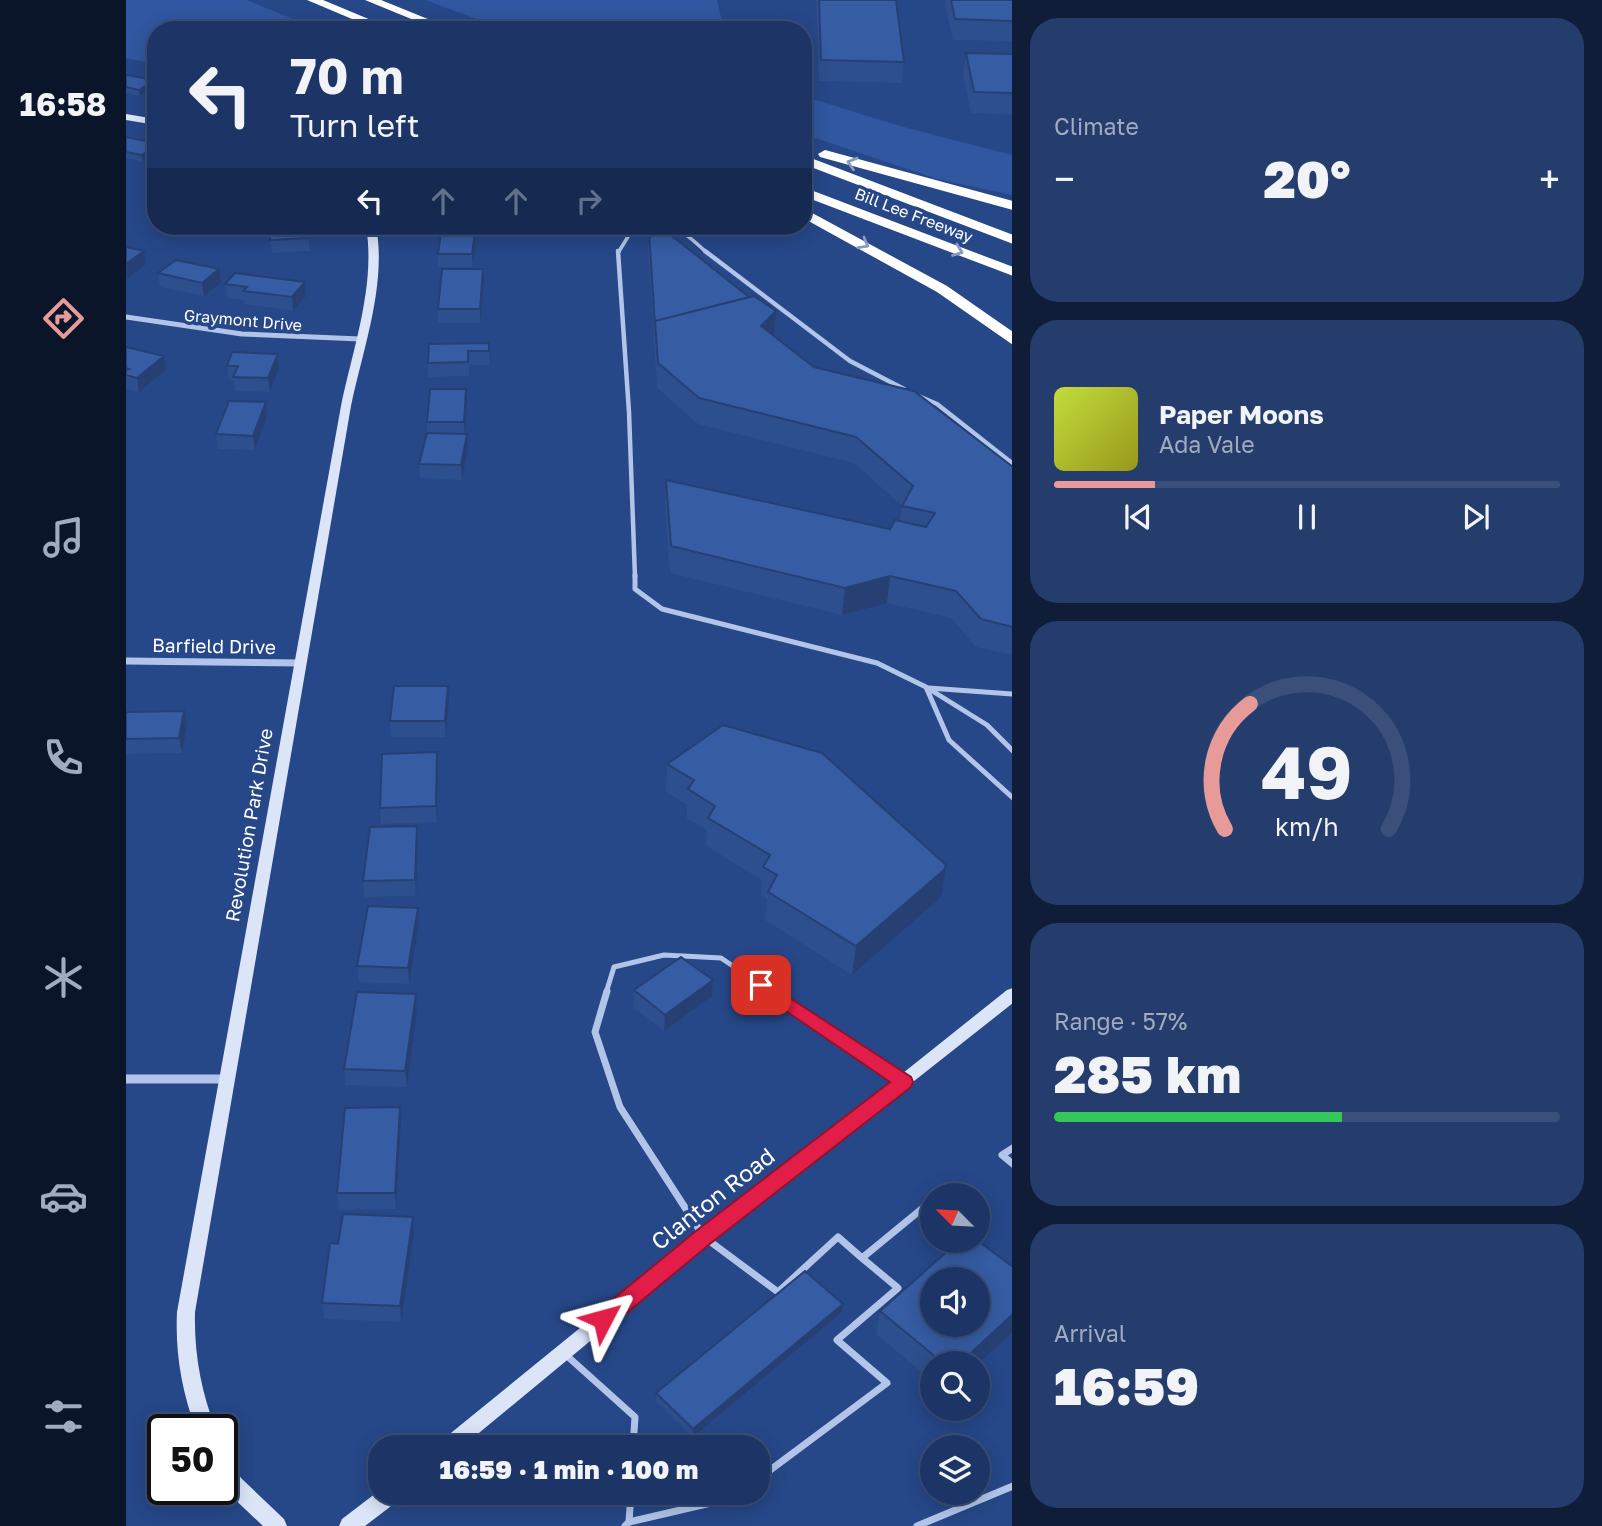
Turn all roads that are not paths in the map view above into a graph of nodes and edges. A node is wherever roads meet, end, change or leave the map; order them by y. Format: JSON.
{"nodes":[{"id":1,"x":313,"y":0,"type":"edge"},
{"id":2,"x":371,"y":0,"type":"edge"},
{"id":3,"x":366,"y":21,"type":"edge"},
{"id":4,"x":426,"y":21,"type":"edge"},
{"id":5,"x":126,"y":117,"type":"edge"},
{"id":6,"x":147,"y":120,"type":"edge"},
{"id":7,"x":812,"y":150,"type":"edge"},
{"id":8,"x":812,"y":162,"type":"edge"},
{"id":9,"x":812,"y":194,"type":"edge"},
{"id":10,"x":1012,"y":206,"type":"edge"},
{"id":11,"x":812,"y":217,"type":"edge"},
{"id":12,"x":372,"y":235,"type":"edge"},
{"id":13,"x":629,"y":235,"type":"edge"},
{"id":14,"x":688,"y":235,"type":"edge"},
{"id":15,"x":1012,"y":240,"type":"edge"},
{"id":16,"x":1012,"y":272,"type":"edge"},
{"id":17,"x":126,"y":317,"type":"edge"},
{"id":18,"x":360,"y":339,"type":"junction"},
{"id":19,"x":1012,"y":340,"type":"edge"},
{"id":20,"x":1012,"y":464,"type":"edge"},
{"id":21,"x":126,"y":661,"type":"edge"},
{"id":22,"x":301,"y":663,"type":"junction"},
{"id":23,"x":926,"y":687,"type":"junction"},
{"id":24,"x":1012,"y":694,"type":"edge"},
{"id":25,"x":1012,"y":751,"type":"edge"},
{"id":26,"x":1012,"y":798,"type":"edge"},
{"id":27,"x":1012,"y":994,"type":"edge"},
{"id":28,"x":126,"y":1079,"type":"edge"},
{"id":29,"x":228,"y":1079,"type":"junction"},
{"id":30,"x":904,"y":1082,"type":"junction"},
{"id":31,"x":1012,"y":1148,"type":"edge"},
{"id":32,"x":1012,"y":1164,"type":"edge"},
{"id":33,"x":920,"y":1210,"type":"edge"},
{"id":34,"x":704,"y":1237,"type":"junction"},
{"id":35,"x":862,"y":1258,"type":"junction"},
{"id":36,"x":563,"y":1352,"type":"junction"},
{"id":37,"x":200,"y":1414,"type":"edge"},
{"id":38,"x":462,"y":1435,"type":"edge"},
{"id":39,"x":634,"y":1435,"type":"edge"},
{"id":40,"x":770,"y":1470,"type":"edge"},
{"id":41,"x":1012,"y":1486,"type":"edge"},
{"id":42,"x":238,"y":1489,"type":"edge"},
{"id":43,"x":376,"y":1505,"type":"edge"},
{"id":44,"x":629,"y":1505,"type":"edge"},
{"id":45,"x":704,"y":1505,"type":"edge"},
{"id":46,"x":627,"y":1524,"type":"edge"},
{"id":47,"x":277,"y":1526,"type":"edge"},
{"id":48,"x":349,"y":1526,"type":"edge"},
{"id":49,"x":917,"y":1526,"type":"edge"}],
"edges":[{"from":1,"to":3,"type":"highway"},
{"from":2,"to":4,"type":"highway"},
{"from":5,"to":6,"type":"street"},
{"from":10,"to":7,"type":"highway","one_way":true},
{"from":8,"to":15,"type":"highway","name":"Bill Lee Freeway"},
{"from":9,"to":16,"type":"highway","name":"Bill Lee Freeway","one_way":true},
{"from":11,"to":19,"type":"highway","one_way":true},
{"from":12,"to":18,"type":"street","name":"Revolution Park Drive"},
{"from":13,"to":23,"type":"lane"},
{"from":14,"to":20,"type":"lane"},
{"from":17,"to":18,"type":"street","name":"Graymont Drive"},
{"from":18,"to":22,"type":"street","name":"Revolution Park Drive"},
{"from":21,"to":22,"type":"street","name":"Barfield Drive"},
{"from":22,"to":29,"type":"street","name":"Revolution Park Drive"},
{"from":23,"to":24,"type":"lane"},
{"from":23,"to":25,"type":"lane"},
{"from":23,"to":26,"type":"lane"},
{"from":27,"to":30,"type":"street","name":"Clanton Road"},
{"from":28,"to":29,"type":"street"},
{"from":29,"to":37,"type":"street","name":"Revolution Park Drive"},
{"from":30,"to":34,"type":"street","name":"Clanton Road"},
{"from":30,"to":34,"type":"lane"},
{"from":31,"to":32,"type":"lane"},
{"from":33,"to":35,"type":"lane"},
{"from":34,"to":35,"type":"lane"},
{"from":34,"to":36,"type":"street","name":"Clanton Road"},
{"from":35,"to":40,"type":"lane"},
{"from":36,"to":38,"type":"street","name":"Clanton Road"},
{"from":36,"to":39,"type":"lane"},
{"from":41,"to":49,"type":"lane"},
{"from":42,"to":47,"type":"street"},
{"from":43,"to":48,"type":"street"},
{"from":44,"to":46,"type":"lane"},
{"from":45,"to":46,"type":"lane"}]}
